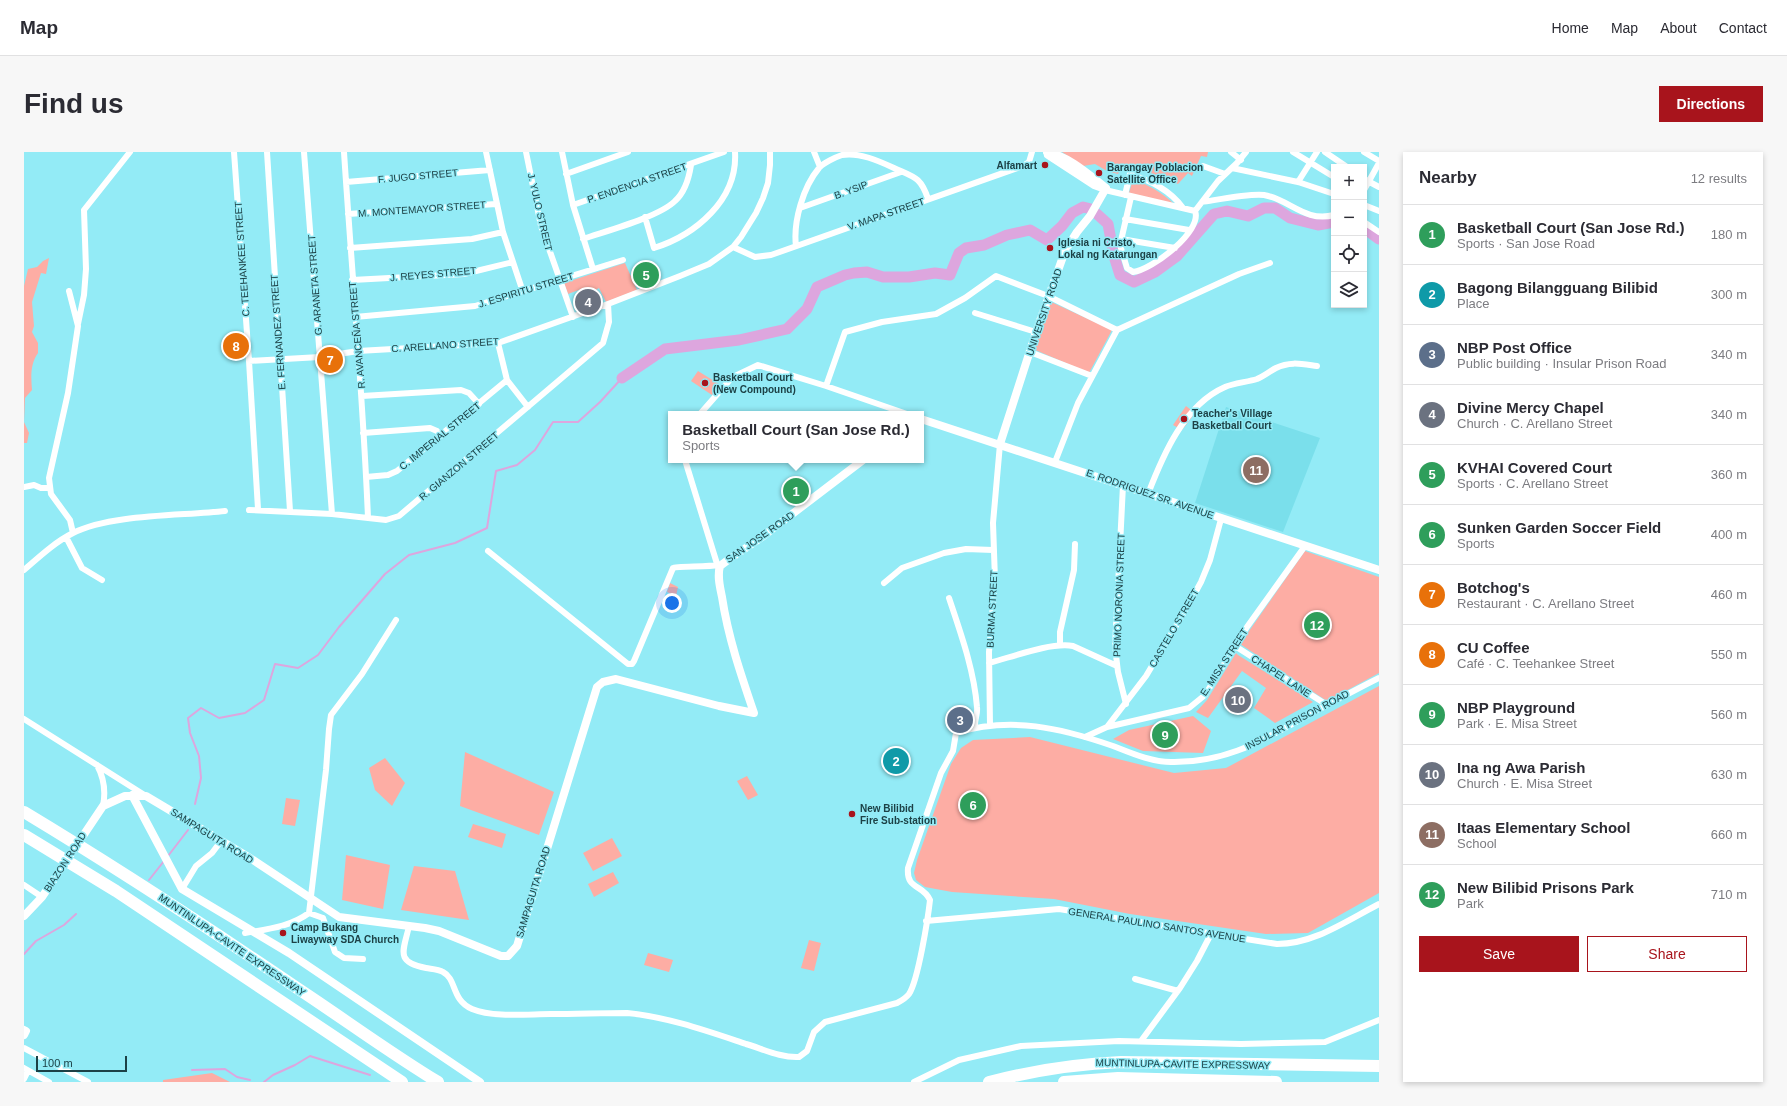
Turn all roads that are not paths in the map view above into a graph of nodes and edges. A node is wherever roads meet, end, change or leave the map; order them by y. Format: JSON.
{"nodes":[{"id":1,"x":130,"y":152,"type":"edge"},
{"id":2,"x":234,"y":152,"type":"edge"},
{"id":3,"x":267,"y":152,"type":"edge"},
{"id":4,"x":304,"y":152,"type":"edge"},
{"id":5,"x":344,"y":152,"type":"edge"},
{"id":6,"x":486,"y":152,"type":"edge"},
{"id":7,"x":526,"y":152,"type":"edge"},
{"id":8,"x":562,"y":152,"type":"edge"},
{"id":9,"x":628,"y":152,"type":"edge"},
{"id":10,"x":724,"y":152,"type":"edge"},
{"id":11,"x":735,"y":152,"type":"edge"},
{"id":12,"x":770,"y":152,"type":"edge"},
{"id":13,"x":814,"y":152,"type":"edge"},
{"id":14,"x":1032,"y":152,"type":"edge"},
{"id":15,"x":1045,"y":152,"type":"edge"},
{"id":16,"x":1231,"y":152,"type":"edge"},
{"id":17,"x":1246,"y":152,"type":"edge"},
{"id":18,"x":1293,"y":152,"type":"edge"},
{"id":19,"x":1317,"y":152,"type":"edge"},
{"id":20,"x":1325,"y":152,"type":"edge"},
{"id":21,"x":1364,"y":152,"type":"edge"},
{"id":22,"x":1240,"y":160,"type":"junction"},
{"id":23,"x":1310,"y":162,"type":"junction"},
{"id":24,"x":1379,"y":162,"type":"edge"},
{"id":25,"x":1343,"y":164,"type":"edge"},
{"id":26,"x":690,"y":165,"type":"junction"},
{"id":27,"x":1203,"y":166,"type":"dead end"},
{"id":28,"x":820,"y":167,"type":"junction"},
{"id":29,"x":1232,"y":168,"type":"junction"},
{"id":30,"x":490,"y":170,"type":"junction"},
{"id":31,"x":902,"y":172,"type":"junction"},
{"id":32,"x":566,"y":174,"type":"junction"},
{"id":33,"x":1225,"y":174,"type":"junction"},
{"id":34,"x":1331,"y":175,"type":"edge"},
{"id":35,"x":1367,"y":180,"type":"edge"},
{"id":36,"x":346,"y":182,"type":"junction"},
{"id":37,"x":1298,"y":182,"type":"junction"},
{"id":38,"x":1379,"y":187,"type":"edge"},
{"id":39,"x":1106,"y":189,"type":"junction"},
{"id":40,"x":1331,"y":193,"type":"edge"},
{"id":41,"x":1128,"y":196,"type":"junction"},
{"id":42,"x":928,"y":199,"type":"junction"},
{"id":43,"x":1202,"y":202,"type":"junction"},
{"id":44,"x":496,"y":204,"type":"junction"},
{"id":45,"x":573,"y":205,"type":"junction"},
{"id":46,"x":1367,"y":206,"type":"edge"},
{"id":47,"x":800,"y":208,"type":"junction"},
{"id":48,"x":1183,"y":208,"type":"junction"},
{"id":49,"x":1195,"y":211,"type":"junction"},
{"id":50,"x":1379,"y":211,"type":"edge"},
{"id":51,"x":348,"y":214,"type":"junction"},
{"id":52,"x":1331,"y":216,"type":"edge"},
{"id":53,"x":645,"y":217,"type":"junction"},
{"id":54,"x":1125,"y":219,"type":"junction"},
{"id":55,"x":1367,"y":224,"type":"edge"},
{"id":56,"x":1189,"y":230,"type":"junction"},
{"id":57,"x":503,"y":232,"type":"junction"},
{"id":58,"x":1379,"y":232,"type":"edge"},
{"id":59,"x":583,"y":239,"type":"junction"},
{"id":60,"x":1121,"y":239,"type":"junction"},
{"id":61,"x":796,"y":246,"type":"junction"},
{"id":62,"x":733,"y":247,"type":"junction"},
{"id":63,"x":350,"y":248,"type":"junction"},
{"id":64,"x":1175,"y":248,"type":"junction"},
{"id":65,"x":623,"y":260,"type":"dead end"},
{"id":66,"x":513,"y":262,"type":"junction"},
{"id":67,"x":1270,"y":263,"type":"dead end"},
{"id":68,"x":593,"y":269,"type":"junction"},
{"id":69,"x":352,"y":280,"type":"junction"},
{"id":70,"x":559,"y":280,"type":"junction"},
{"id":71,"x":69,"y":291,"type":"dead end"},
{"id":72,"x":523,"y":292,"type":"junction"},
{"id":73,"x":1048,"y":296,"type":"junction"},
{"id":74,"x":608,"y":304,"type":"junction"},
{"id":75,"x":975,"y":313,"type":"dead end"},
{"id":76,"x":355,"y":317,"type":"junction"},
{"id":77,"x":573,"y":317,"type":"junction"},
{"id":78,"x":78,"y":326,"type":"junction"},
{"id":79,"x":1117,"y":330,"type":"junction"},
{"id":80,"x":1036,"y":332,"type":"junction"},
{"id":81,"x":498,"y":343,"type":"junction"},
{"id":82,"x":358,"y":351,"type":"junction"},
{"id":83,"x":1030,"y":352,"type":"junction"},
{"id":84,"x":320,"y":357,"type":"junction"},
{"id":85,"x":280,"y":359,"type":"junction"},
{"id":86,"x":249,"y":361,"type":"junction"},
{"id":87,"x":1317,"y":366,"type":"dead end"},
{"id":88,"x":1092,"y":376,"type":"junction"},
{"id":89,"x":508,"y":380,"type":"junction"},
{"id":90,"x":826,"y":386,"type":"junction"},
{"id":91,"x":362,"y":396,"type":"junction"},
{"id":92,"x":479,"y":404,"type":"junction"},
{"id":93,"x":528,"y":407,"type":"junction"},
{"id":94,"x":703,"y":411,"type":"edge"},
{"id":95,"x":898,"y":411,"type":"edge"},
{"id":96,"x":924,"y":420,"type":"edge"},
{"id":97,"x":363,"y":433,"type":"junction"},
{"id":98,"x":441,"y":436,"type":"junction"},
{"id":99,"x":1000,"y":444,"type":"junction"},
{"id":100,"x":1055,"y":462,"type":"junction"},
{"id":101,"x":686,"y":463,"type":"edge"},
{"id":102,"x":859,"y":463,"type":"edge"},
{"id":103,"x":366,"y":477,"type":"junction"},
{"id":104,"x":1123,"y":485,"type":"junction"},
{"id":105,"x":24,"y":487,"type":"edge"},
{"id":106,"x":50,"y":488,"type":"junction"},
{"id":107,"x":1148,"y":494,"type":"junction"},
{"id":108,"x":249,"y":510,"type":"dead end"},
{"id":109,"x":258,"y":510,"type":"junction"},
{"id":110,"x":225,"y":511,"type":"dead end"},
{"id":111,"x":290,"y":511,"type":"junction"},
{"id":112,"x":332,"y":514,"type":"junction"},
{"id":113,"x":368,"y":518,"type":"junction"},
{"id":114,"x":1221,"y":518,"type":"junction"},
{"id":115,"x":73,"y":533,"type":"junction"},
{"id":116,"x":66,"y":537,"type":"junction"},
{"id":117,"x":1075,"y":544,"type":"dead end"},
{"id":118,"x":1305,"y":546,"type":"junction"},
{"id":119,"x":993,"y":550,"type":"junction"},
{"id":120,"x":488,"y":551,"type":"dead end"},
{"id":121,"x":718,"y":567,"type":"junction"},
{"id":122,"x":24,"y":570,"type":"edge"},
{"id":123,"x":1379,"y":570,"type":"edge"},
{"id":124,"x":102,"y":580,"type":"dead end"},
{"id":125,"x":884,"y":583,"type":"dead end"},
{"id":126,"x":949,"y":598,"type":"dead end"},
{"id":127,"x":396,"y":620,"type":"dead end"},
{"id":128,"x":1060,"y":645,"type":"junction"},
{"id":129,"x":1235,"y":646,"type":"junction"},
{"id":130,"x":989,"y":663,"type":"junction"},
{"id":131,"x":1117,"y":666,"type":"junction"},
{"id":132,"x":1379,"y":678,"type":"edge"},
{"id":133,"x":1126,"y":704,"type":"junction"},
{"id":134,"x":1327,"y":705,"type":"junction"},
{"id":135,"x":754,"y":713,"type":"joint"},
{"id":136,"x":24,"y":719,"type":"edge"},
{"id":137,"x":990,"y":726,"type":"junction"},
{"id":138,"x":1107,"y":727,"type":"junction"},
{"id":139,"x":975,"y":728,"type":"junction"},
{"id":140,"x":1085,"y":737,"type":"junction"},
{"id":141,"x":96,"y":764,"type":"junction"},
{"id":142,"x":132,"y":795,"type":"junction"},
{"id":143,"x":146,"y":796,"type":"junction"},
{"id":144,"x":103,"y":806,"type":"junction"},
{"id":145,"x":24,"y":812,"type":"edge"},
{"id":146,"x":24,"y":835,"type":"edge"},
{"id":147,"x":221,"y":841,"type":"junction"},
{"id":148,"x":24,"y":886,"type":"edge"},
{"id":149,"x":182,"y":889,"type":"junction"},
{"id":150,"x":42,"y":897,"type":"junction"},
{"id":151,"x":312,"y":899,"type":"junction"},
{"id":152,"x":1379,"y":904,"type":"edge"},
{"id":153,"x":330,"y":912,"type":"junction"},
{"id":154,"x":310,"y":913,"type":"junction"},
{"id":155,"x":24,"y":916,"type":"edge"},
{"id":156,"x":323,"y":918,"type":"junction"},
{"id":157,"x":926,"y":922,"type":"junction"},
{"id":158,"x":409,"y":926,"type":"junction"},
{"id":159,"x":254,"y":931,"type":"junction"},
{"id":160,"x":245,"y":933,"type":"dead end"},
{"id":161,"x":1211,"y":934,"type":"junction"},
{"id":162,"x":363,"y":959,"type":"dead end"},
{"id":163,"x":1135,"y":979,"type":"dead end"},
{"id":164,"x":1178,"y":991,"type":"junction"},
{"id":165,"x":1379,"y":1020,"type":"edge"},
{"id":166,"x":1141,"y":1041,"type":"junction"},
{"id":167,"x":24,"y":1048,"type":"edge"},
{"id":168,"x":1379,"y":1066,"type":"edge"},
{"id":169,"x":26,"y":1069,"type":"edge"},
{"id":170,"x":24,"y":1079,"type":"edge"},
{"id":171,"x":45,"y":1081,"type":"edge"},
{"id":172,"x":88,"y":1082,"type":"edge"},
{"id":173,"x":402,"y":1082,"type":"edge"},
{"id":174,"x":438,"y":1082,"type":"edge"},
{"id":175,"x":480,"y":1082,"type":"edge"},
{"id":176,"x":914,"y":1082,"type":"edge"},
{"id":177,"x":989,"y":1082,"type":"edge"},
{"id":178,"x":1064,"y":1082,"type":"edge"},
{"id":179,"x":1276,"y":1082,"type":"edge"}],
"edges":[{"from":1,"to":78,"type":"street"},
{"from":2,"to":86,"type":"street","name":"C. TEEHANKEE STREET"},
{"from":3,"to":85,"type":"street","name":"E. FERNANDEZ STREET"},
{"from":4,"to":84,"type":"street","name":"G. ARANETA STREET"},
{"from":5,"to":36,"type":"street","name":"R. AVANCEÑA STREET"},
{"from":6,"to":30,"type":"street"},
{"from":7,"to":70,"type":"street","name":"J. YULO STREET"},
{"from":8,"to":32,"type":"street"},
{"from":9,"to":32,"type":"street"},
{"from":10,"to":26,"type":"street","name":"P. ENDENCIA STREET"},
{"from":11,"to":53,"type":"street"},
{"from":12,"to":62,"type":"street","name":"C. ARELLANO STREET"},
{"from":13,"to":28,"type":"street"},
{"from":14,"to":42,"type":"street","name":"V. MAPA STREET"},
{"from":15,"to":39,"type":"street"},
{"from":16,"to":22,"type":"street"},
{"from":17,"to":22,"type":"street"},
{"from":18,"to":23,"type":"street"},
{"from":19,"to":23,"type":"street"},
{"from":20,"to":25,"type":"street"},
{"from":21,"to":24,"type":"street"},
{"from":22,"to":29,"type":"street"},
{"from":23,"to":34,"type":"street"},
{"from":23,"to":37,"type":"street"},
{"from":24,"to":35,"type":"street"},
{"from":26,"to":45,"type":"street","name":"P. ENDENCIA STREET"},
{"from":26,"to":53,"type":"street"},
{"from":27,"to":33,"type":"street"},
{"from":28,"to":31,"type":"street"},
{"from":28,"to":47,"type":"street"},
{"from":29,"to":33,"type":"street"},
{"from":29,"to":37,"type":"street"},
{"from":30,"to":36,"type":"street","name":"F. JUGO STREET"},
{"from":30,"to":44,"type":"street"},
{"from":31,"to":42,"type":"street"},
{"from":31,"to":47,"type":"street","name":"B. YSIP"},
{"from":32,"to":45,"type":"street"},
{"from":33,"to":43,"type":"street"},
{"from":35,"to":38,"type":"street"},
{"from":36,"to":51,"type":"street","name":"R. AVANCEÑA STREET"},
{"from":37,"to":40,"type":"street"},
{"from":39,"to":41,"type":"street"},
{"from":39,"to":73,"type":"street","name":"UNIVERSITY ROAD"},
{"from":41,"to":48,"type":"street"},
{"from":41,"to":48,"type":"street"},
{"from":41,"to":54,"type":"street"},
{"from":42,"to":61,"type":"street","name":"V. MAPA STREET"},
{"from":43,"to":49,"type":"street"},
{"from":43,"to":52,"type":"street"},
{"from":44,"to":51,"type":"street","name":"M. MONTEMAYOR STREET"},
{"from":44,"to":57,"type":"street"},
{"from":45,"to":59,"type":"street"},
{"from":46,"to":50,"type":"street"},
{"from":47,"to":61,"type":"street"},
{"from":48,"to":49,"type":"street"},
{"from":49,"to":56,"type":"street"},
{"from":51,"to":63,"type":"street","name":"R. AVANCEÑA STREET"},
{"from":53,"to":59,"type":"street"},
{"from":54,"to":56,"type":"street"},
{"from":54,"to":60,"type":"street"},
{"from":55,"to":58,"type":"street"},
{"from":56,"to":64,"type":"street"},
{"from":57,"to":63,"type":"street"},
{"from":57,"to":66,"type":"street"},
{"from":59,"to":68,"type":"street"},
{"from":60,"to":64,"type":"street"},
{"from":60,"to":64,"type":"street"},
{"from":61,"to":62,"type":"street","name":"V. MAPA STREET"},
{"from":62,"to":74,"type":"street","name":"C. ARELLANO STREET"},
{"from":63,"to":69,"type":"street","name":"R. AVANCEÑA STREET"},
{"from":65,"to":68,"type":"street","name":"J. ESPIRITU STREET"},
{"from":66,"to":69,"type":"street","name":"J. REYES STREET"},
{"from":66,"to":72,"type":"street"},
{"from":67,"to":79,"type":"street"},
{"from":68,"to":70,"type":"street","name":"J. ESPIRITU STREET"},
{"from":69,"to":76,"type":"street","name":"R. AVANCEÑA STREET"},
{"from":70,"to":72,"type":"street","name":"J. ESPIRITU STREET"},
{"from":70,"to":77,"type":"street","name":"J. YULO STREET"},
{"from":71,"to":78,"type":"street"},
{"from":72,"to":76,"type":"street","name":"J. ESPIRITU STREET"},
{"from":73,"to":79,"type":"street"},
{"from":73,"to":80,"type":"street","name":"UNIVERSITY ROAD"},
{"from":73,"to":90,"type":"street"},
{"from":74,"to":77,"type":"street","name":"C. ARELLANO STREET"},
{"from":74,"to":93,"type":"street","name":"R. GIANZON STREET"},
{"from":75,"to":80,"type":"street"},
{"from":76,"to":82,"type":"street","name":"R. AVANCEÑA STREET"},
{"from":77,"to":81,"type":"street","name":"C. ARELLANO STREET"},
{"from":78,"to":106,"type":"street"},
{"from":79,"to":88,"type":"street"},
{"from":80,"to":83,"type":"street","name":"UNIVERSITY ROAD"},
{"from":81,"to":82,"type":"street","name":"C. ARELLANO STREET"},
{"from":81,"to":89,"type":"street"},
{"from":82,"to":84,"type":"street","name":"C. ARELLANO STREET"},
{"from":82,"to":91,"type":"street","name":"R. AVANCEÑA STREET"},
{"from":83,"to":88,"type":"street"},
{"from":83,"to":99,"type":"street","name":"UNIVERSITY ROAD"},
{"from":84,"to":85,"type":"street","name":"C. ARELLANO STREET"},
{"from":84,"to":112,"type":"street","name":"G. ARANETA STREET"},
{"from":85,"to":86,"type":"street","name":"C. ARELLANO STREET"},
{"from":85,"to":111,"type":"street","name":"E. FERNANDEZ STREET"},
{"from":86,"to":109,"type":"street","name":"C. TEEHANKEE STREET"},
{"from":87,"to":107,"type":"street"},
{"from":88,"to":100,"type":"street"},
{"from":89,"to":92,"type":"street","name":"C. IMPERIAL STREET"},
{"from":89,"to":93,"type":"street"},
{"from":90,"to":94,"type":"street"},
{"from":90,"to":95,"type":"street"},
{"from":91,"to":92,"type":"street"},
{"from":91,"to":97,"type":"street","name":"R. AVANCEÑA STREET"},
{"from":92,"to":98,"type":"street","name":"C. IMPERIAL STREET"},
{"from":93,"to":113,"type":"street","name":"R. GIANZON STREET"},
{"from":96,"to":99,"type":"street","name":"E. RODRIGUEZ SR. AVENUE"},
{"from":97,"to":98,"type":"street"},
{"from":97,"to":103,"type":"street","name":"R. AVANCEÑA STREET"},
{"from":98,"to":103,"type":"street","name":"C. IMPERIAL STREET"},
{"from":99,"to":100,"type":"street","name":"E. RODRIGUEZ SR. AVENUE"},
{"from":99,"to":119,"type":"street","name":"BURMA STREET"},
{"from":100,"to":104,"type":"street","name":"E. RODRIGUEZ SR. AVENUE"},
{"from":101,"to":121,"type":"street"},
{"from":102,"to":121,"type":"street","name":"SAN JOSE ROAD"},
{"from":103,"to":113,"type":"street","name":"R. AVANCEÑA STREET"},
{"from":104,"to":107,"type":"street","name":"E. RODRIGUEZ SR. AVENUE"},
{"from":104,"to":131,"type":"street","name":"PRIMO NORONIA STREET"},
{"from":105,"to":106,"type":"street"},
{"from":106,"to":115,"type":"street"},
{"from":107,"to":114,"type":"street","name":"E. RODRIGUEZ SR. AVENUE"},
{"from":108,"to":109,"type":"street","name":"R. GIANZON STREET"},
{"from":109,"to":111,"type":"street","name":"R. GIANZON STREET"},
{"from":110,"to":115,"type":"street"},
{"from":111,"to":112,"type":"street","name":"R. GIANZON STREET"},
{"from":112,"to":113,"type":"street","name":"R. GIANZON STREET"},
{"from":114,"to":118,"type":"street","name":"E. RODRIGUEZ SR. AVENUE"},
{"from":114,"to":133,"type":"street","name":"CASTELO STREET"},
{"from":115,"to":116,"type":"street"},
{"from":116,"to":122,"type":"street"},
{"from":116,"to":124,"type":"street"},
{"from":117,"to":128,"type":"street"},
{"from":118,"to":123,"type":"street","name":"E. RODRIGUEZ SR. AVENUE"},
{"from":118,"to":129,"type":"street","name":"E. MISA STREET"},
{"from":119,"to":125,"type":"street"},
{"from":119,"to":130,"type":"street","name":"BURMA STREET"},
{"from":120,"to":121,"type":"street"},
{"from":121,"to":135,"type":"street","name":"SAN JOSE ROAD"},
{"from":126,"to":139,"type":"street"},
{"from":127,"to":151,"type":"street"},
{"from":128,"to":130,"type":"street"},
{"from":128,"to":131,"type":"street"},
{"from":129,"to":134,"type":"street","name":"CHAPEL LANE"},
{"from":129,"to":138,"type":"street","name":"E. MISA STREET"},
{"from":130,"to":137,"type":"street","name":"BURMA STREET"},
{"from":131,"to":133,"type":"street","name":"PRIMO NORONIA STREET"},
{"from":132,"to":134,"type":"street","name":"INSULAR PRISON ROAD"},
{"from":133,"to":138,"type":"street","name":"CASTELO STREET"},
{"from":134,"to":140,"type":"street","name":"INSULAR PRISON ROAD"},
{"from":135,"to":158,"type":"street","name":"SAMPAGUITA ROAD"},
{"from":136,"to":141,"type":"street","name":"SAMPAGUITA ROAD"},
{"from":137,"to":139,"type":"street","name":"INSULAR PRISON ROAD"},
{"from":137,"to":140,"type":"street","name":"INSULAR PRISON ROAD"},
{"from":138,"to":140,"type":"street","name":"E. MISA STREET"},
{"from":139,"to":157,"type":"street","name":"INSULAR PRISON ROAD"},
{"from":141,"to":143,"type":"street","name":"SAMPAGUITA ROAD"},
{"from":141,"to":144,"type":"street"},
{"from":142,"to":143,"type":"street","name":"BIAZON ROAD"},
{"from":142,"to":144,"type":"street","name":"BIAZON ROAD"},
{"from":142,"to":149,"type":"street"},
{"from":143,"to":147,"type":"street","name":"SAMPAGUITA ROAD"},
{"from":144,"to":150,"type":"street","name":"BIAZON ROAD"},
{"from":145,"to":174,"type":"highway","name":"MUNTINLUPA-CAVITE EXPRESSWAY"},
{"from":146,"to":173,"type":"highway","name":"MUNTINLUPA-CAVITE EXPRESSWAY"},
{"from":147,"to":149,"type":"street"},
{"from":147,"to":151,"type":"street","name":"SAMPAGUITA ROAD"},
{"from":148,"to":150,"type":"street"},
{"from":149,"to":159,"type":"street"},
{"from":150,"to":155,"type":"street","name":"BIAZON ROAD"},
{"from":151,"to":153,"type":"street","name":"SAMPAGUITA ROAD"},
{"from":151,"to":154,"type":"street"},
{"from":152,"to":161,"type":"street","name":"GENERAL PAULINO SANTOS AVENUE"},
{"from":153,"to":156,"type":"street"},
{"from":153,"to":158,"type":"street","name":"SAMPAGUITA ROAD"},
{"from":154,"to":156,"type":"street"},
{"from":154,"to":159,"type":"street"},
{"from":156,"to":162,"type":"street"},
{"from":157,"to":158,"type":"street"},
{"from":157,"to":161,"type":"street","name":"GENERAL PAULINO SANTOS AVENUE"},
{"from":159,"to":160,"type":"street"},
{"from":159,"to":175,"type":"street"},
{"from":161,"to":164,"type":"street"},
{"from":163,"to":164,"type":"street"},
{"from":164,"to":166,"type":"street"},
{"from":165,"to":166,"type":"street"},
{"from":166,"to":176,"type":"street"},
{"from":167,"to":172,"type":"street"},
{"from":168,"to":177,"type":"highway","name":"MUNTINLUPA-CAVITE EXPRESSWAY"},
{"from":169,"to":170,"type":"street"},
{"from":169,"to":171,"type":"street"},
{"from":178,"to":179,"type":"highway","name":"MUNTINLUPA-CAVITE EXPRESSWAY"}]}
